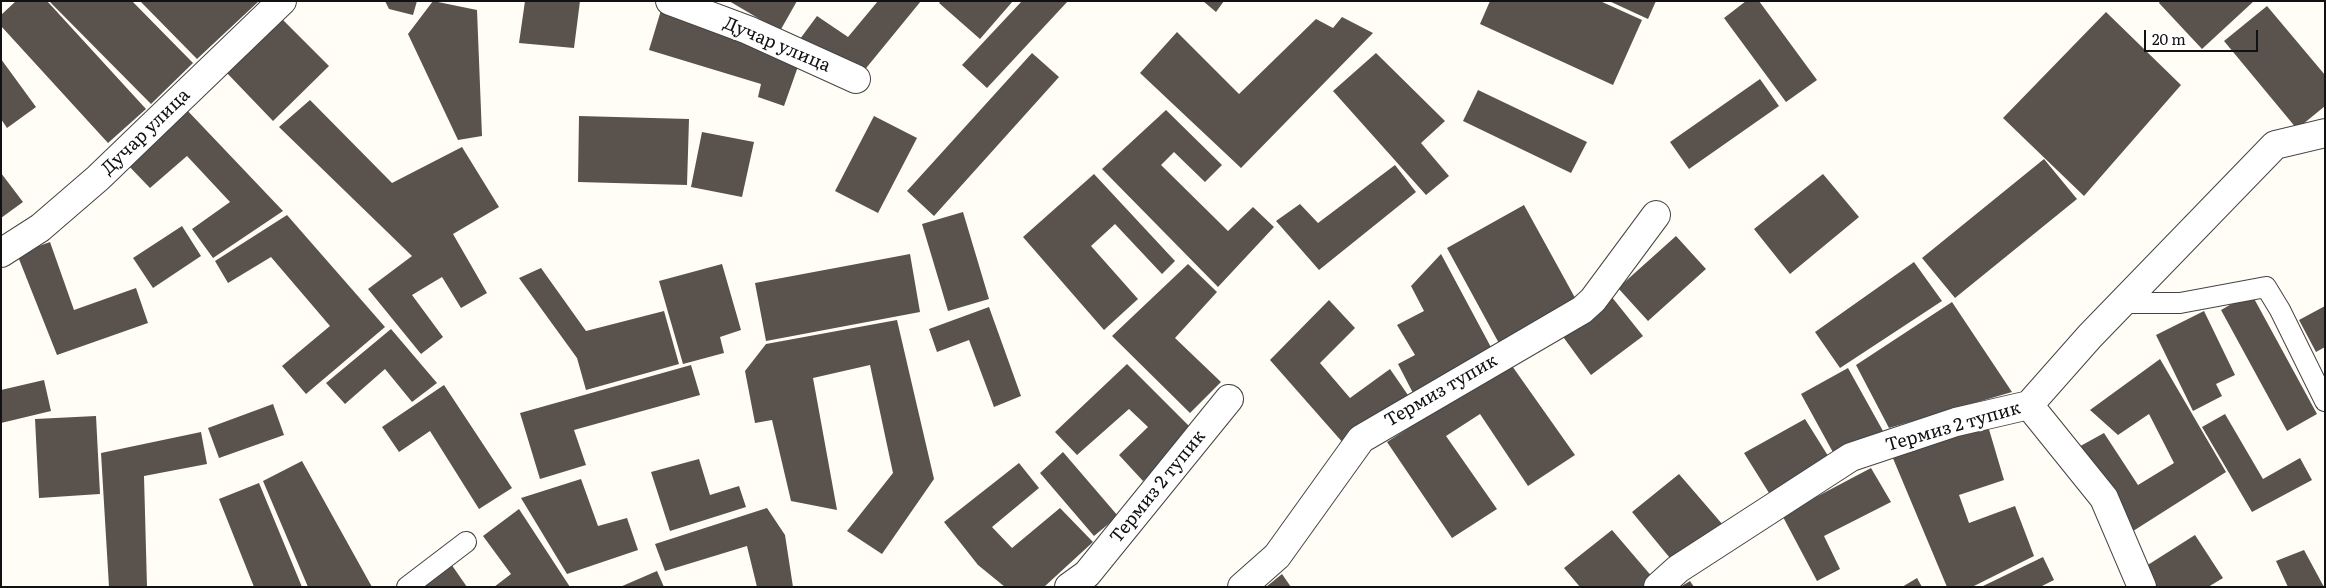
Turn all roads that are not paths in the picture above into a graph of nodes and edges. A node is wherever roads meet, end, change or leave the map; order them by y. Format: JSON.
{"nodes":[{"id":1,"x":282,"y":1,"type":"edge"},
{"id":2,"x":670,"y":1,"type":"edge"},
{"id":3,"x":856,"y":79,"type":"dead end"},
{"id":4,"x":2325,"y":133,"type":"edge"},
{"id":5,"x":1656,"y":215,"type":"dead end"},
{"id":6,"x":1,"y":253,"type":"edge"},
{"id":7,"x":2122,"y":303,"type":"junction"},
{"id":8,"x":1230,"y":399,"type":"dead end"},
{"id":9,"x":2325,"y":401,"type":"edge"},
{"id":10,"x":2029,"y":405,"type":"junction"},
{"id":11,"x":466,"y":542,"type":"dead end"},
{"id":12,"x":1085,"y":583,"type":"edge"},
{"id":13,"x":407,"y":587,"type":"edge"},
{"id":14,"x":1242,"y":587,"type":"edge"},
{"id":15,"x":1658,"y":587,"type":"edge"},
{"id":16,"x":2142,"y":587,"type":"edge"}],
"edges":[{"from":1,"to":6,"type":"street","name":"Дучар улица"},
{"from":2,"to":3,"type":"street","name":"Дучар улица"},
{"from":4,"to":7,"type":"street","name":"Термиз 2 тупик"},
{"from":5,"to":14,"type":"street","name":"Термиз тупик"},
{"from":7,"to":9,"type":"lane"},
{"from":7,"to":10,"type":"street","name":"Термиз 2 тупик"},
{"from":8,"to":12,"type":"street","name":"Термиз 2 тупик"},
{"from":10,"to":15,"type":"street","name":"Термиз 2 тупик"},
{"from":10,"to":16,"type":"street"},
{"from":11,"to":13,"type":"lane"}]}
